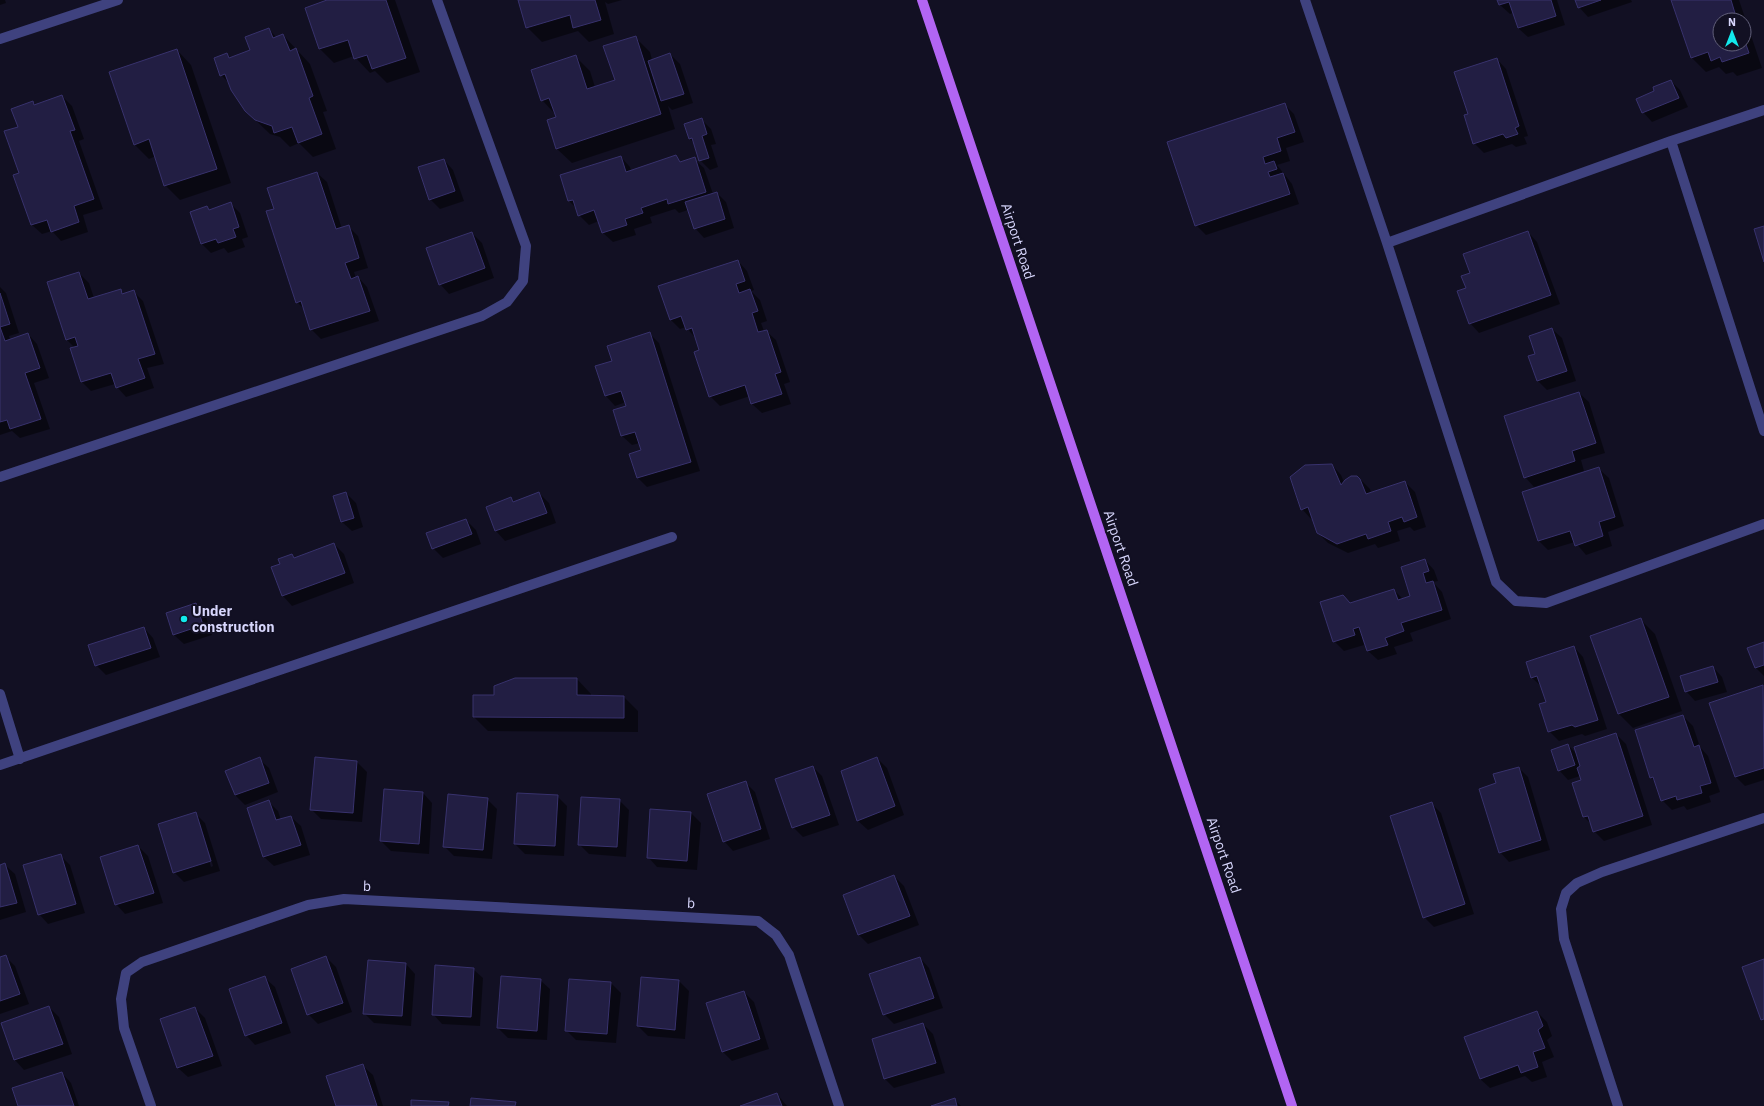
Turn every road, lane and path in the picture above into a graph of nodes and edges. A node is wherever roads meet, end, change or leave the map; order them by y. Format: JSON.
{"nodes":[{"id":1,"x":118,"y":0,"type":"edge"},
{"id":2,"x":437,"y":0,"type":"edge"},
{"id":3,"x":922,"y":0,"type":"edge"},
{"id":4,"x":1305,"y":0,"type":"edge"},
{"id":5,"x":0,"y":39,"type":"edge"},
{"id":6,"x":1764,"y":110,"type":"edge"},
{"id":7,"x":1671,"y":141,"type":"junction"},
{"id":8,"x":1387,"y":243,"type":"junction"},
{"id":9,"x":1764,"y":431,"type":"edge"},
{"id":10,"x":0,"y":477,"type":"edge"},
{"id":11,"x":1764,"y":524,"type":"edge"},
{"id":12,"x":672,"y":537,"type":"dead end"},
{"id":13,"x":0,"y":694,"type":"edge"},
{"id":14,"x":20,"y":759,"type":"junction"},
{"id":15,"x":0,"y":765,"type":"edge"},
{"id":16,"x":1764,"y":818,"type":"edge"},
{"id":17,"x":152,"y":1106,"type":"edge"},
{"id":18,"x":839,"y":1106,"type":"edge"},
{"id":19,"x":1292,"y":1106,"type":"edge"},
{"id":20,"x":1618,"y":1106,"type":"edge"}],
"edges":[{"from":1,"to":5,"type":"street"},
{"from":2,"to":10,"type":"street"},
{"from":3,"to":19,"type":"main road","name":"Airport Road"},
{"from":4,"to":8,"type":"street"},
{"from":6,"to":7,"type":"street"},
{"from":7,"to":8,"type":"street"},
{"from":7,"to":9,"type":"street"},
{"from":8,"to":11,"type":"street"},
{"from":12,"to":14,"type":"street"},
{"from":13,"to":14,"type":"street"},
{"from":14,"to":15,"type":"street"},
{"from":16,"to":20,"type":"street"},
{"from":17,"to":18,"type":"street","name":"b"}]}
